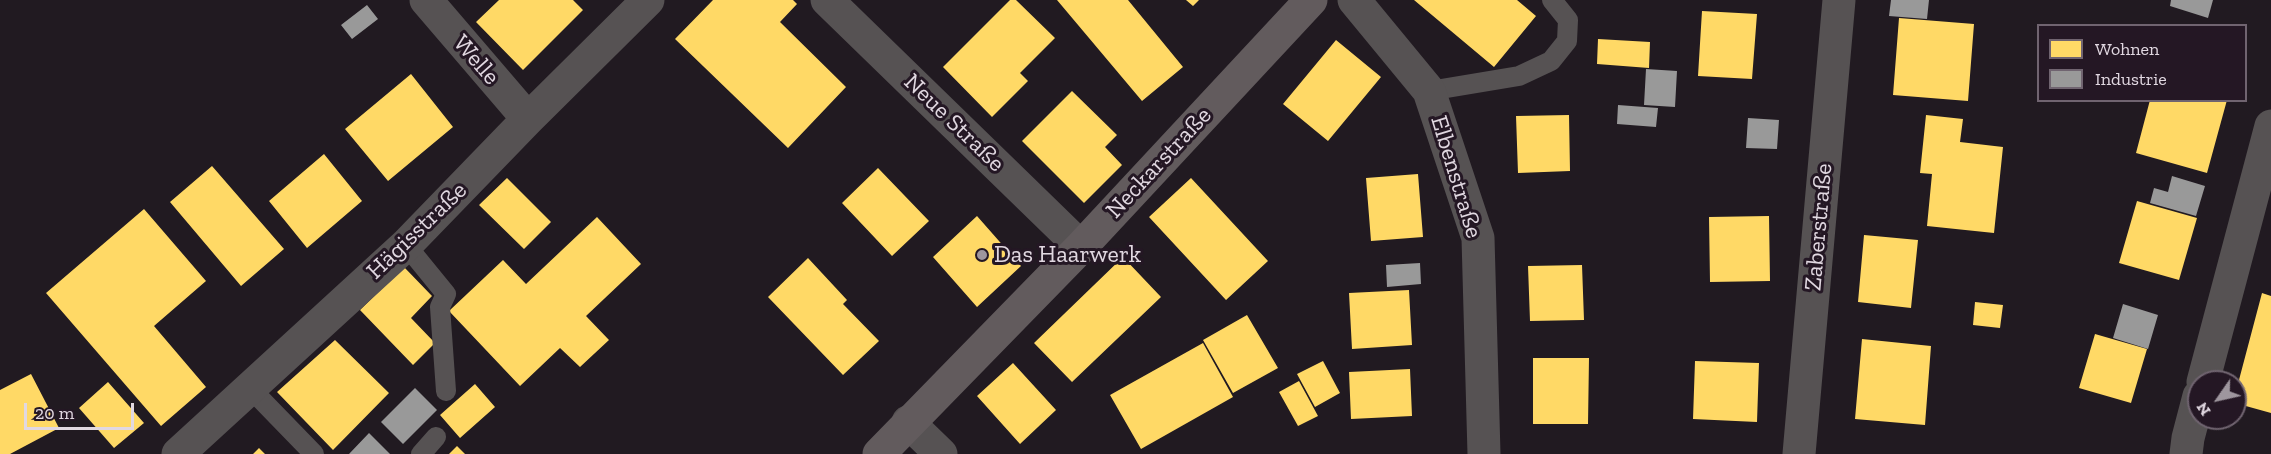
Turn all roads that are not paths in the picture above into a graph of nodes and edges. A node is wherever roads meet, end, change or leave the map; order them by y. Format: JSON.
{"nodes":[{"id":1,"x":426,"y":0,"type":"edge"},
{"id":2,"x":648,"y":0,"type":"edge"},
{"id":3,"x":827,"y":0,"type":"edge"},
{"id":4,"x":1311,"y":0,"type":"edge"},
{"id":5,"x":1354,"y":0,"type":"edge"},
{"id":6,"x":1552,"y":0,"type":"edge"},
{"id":7,"x":1839,"y":0,"type":"edge"},
{"id":8,"x":1429,"y":91,"type":"junction"},
{"id":9,"x":528,"y":119,"type":"junction"},
{"id":10,"x":2271,"y":126,"type":"edge"},
{"id":11,"x":406,"y":245,"type":"junction"},
{"id":12,"x":1081,"y":247,"type":"junction"},
{"id":13,"x":2206,"y":370,"type":"edge"},
{"id":14,"x":249,"y":387,"type":"junction"},
{"id":15,"x":446,"y":391,"type":"dead end"},
{"id":16,"x":908,"y":422,"type":"junction"},
{"id":17,"x":2190,"y":430,"type":"edge"},
{"id":18,"x":436,"y":437,"type":"dead end"},
{"id":19,"x":178,"y":454,"type":"edge"},
{"id":20,"x":314,"y":454,"type":"edge"},
{"id":21,"x":421,"y":454,"type":"edge"},
{"id":22,"x":879,"y":454,"type":"edge"},
{"id":23,"x":941,"y":454,"type":"edge"},
{"id":24,"x":1484,"y":454,"type":"edge"},
{"id":25,"x":1799,"y":454,"type":"edge"},
{"id":26,"x":2186,"y":454,"type":"edge"}],
"edges":[{"from":1,"to":9,"type":"street","name":"Welle"},
{"from":2,"to":9,"type":"street","name":"Hägisstraße"},
{"from":3,"to":12,"type":"street","name":"Neue Straße"},
{"from":4,"to":12,"type":"main road","name":"Neckarstraße"},
{"from":5,"to":8,"type":"street","name":"Elbenstraße"},
{"from":6,"to":8,"type":"lane"},
{"from":7,"to":25,"type":"street","name":"Zaberstraße"},
{"from":8,"to":24,"type":"street","name":"Elbenstraße"},
{"from":9,"to":11,"type":"street","name":"Hägisstraße"},
{"from":10,"to":13,"type":"street"},
{"from":11,"to":14,"type":"street","name":"Hägisstraße"},
{"from":11,"to":15,"type":"lane"},
{"from":12,"to":16,"type":"main road","name":"Neckarstraße"},
{"from":14,"to":19,"type":"street","name":"Hägisstraße"},
{"from":14,"to":20,"type":"lane"},
{"from":16,"to":22,"type":"main road","name":"Neckarstraße"},
{"from":16,"to":23,"type":"street"},
{"from":17,"to":26,"type":"street"},
{"from":18,"to":21,"type":"lane"}]}
